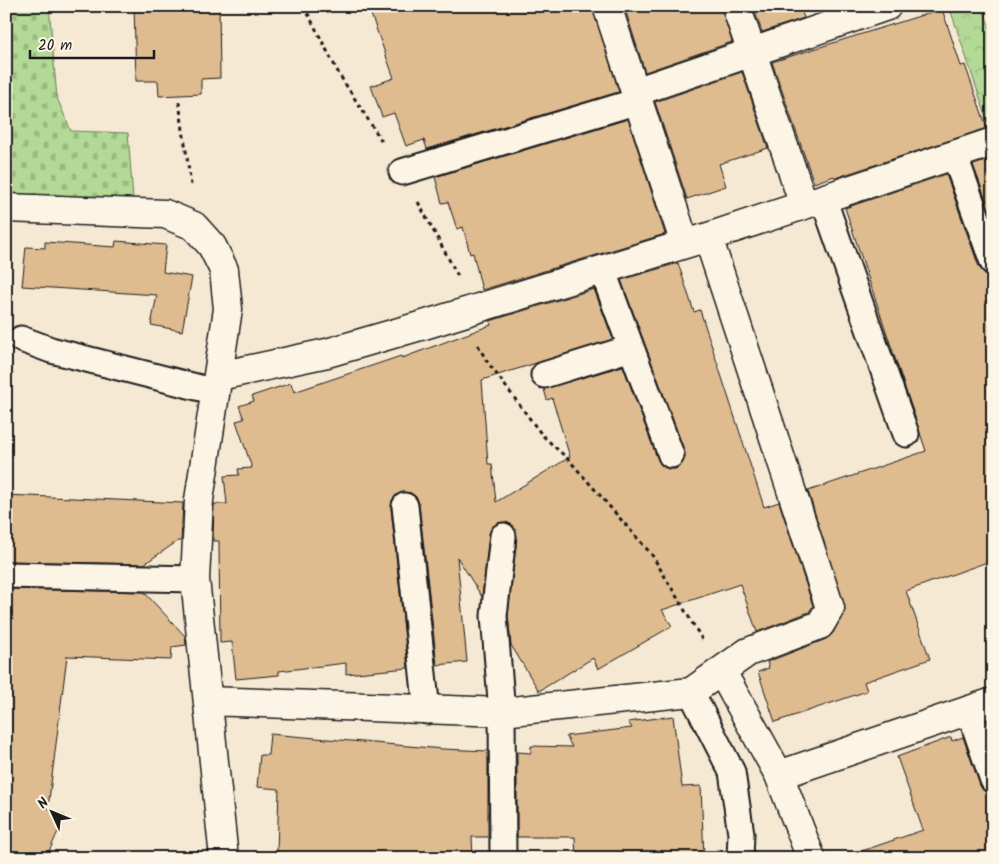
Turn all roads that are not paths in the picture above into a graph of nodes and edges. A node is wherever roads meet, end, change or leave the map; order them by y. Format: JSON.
{"nodes":[{"id":1,"x":607,"y":6,"type":"edge"},
{"id":2,"x":736,"y":6,"type":"edge"},
{"id":3,"x":887,"y":6,"type":"edge"},
{"id":4,"x":752,"y":52,"type":"junction"},
{"id":5,"x":637,"y":97,"type":"junction"},
{"id":6,"x":993,"y":142,"type":"edge"},
{"id":7,"x":954,"y":154,"type":"junction"},
{"id":8,"x":402,"y":172,"type":"dead end"},
{"id":9,"x":814,"y":202,"type":"junction"},
{"id":10,"x":6,"y":208,"type":"edge"},
{"id":11,"x":696,"y":240,"type":"junction"},
{"id":12,"x":993,"y":262,"type":"edge"},
{"id":13,"x":602,"y":269,"type":"junction"},
{"id":14,"x":21,"y":338,"type":"dead end"},
{"id":15,"x":631,"y":348,"type":"junction"},
{"id":16,"x":544,"y":375,"type":"dead end"},
{"id":17,"x":218,"y":384,"type":"junction"},
{"id":18,"x":906,"y":434,"type":"dead end"},
{"id":19,"x":671,"y":455,"type":"dead end"},
{"id":20,"x":405,"y":506,"type":"dead end"},
{"id":21,"x":503,"y":536,"type":"dead end"},
{"id":22,"x":6,"y":575,"type":"edge"},
{"id":23,"x":195,"y":579,"type":"junction"},
{"id":24,"x":722,"y":672,"type":"junction"},
{"id":25,"x":691,"y":692,"type":"junction"},
{"id":26,"x":209,"y":702,"type":"junction"},
{"id":27,"x":981,"y":706,"type":"edge"},
{"id":28,"x":428,"y":711,"type":"junction"},
{"id":29,"x":502,"y":712,"type":"junction"},
{"id":30,"x":779,"y":775,"type":"junction"},
{"id":31,"x":993,"y":780,"type":"edge"},
{"id":32,"x":224,"y":858,"type":"edge"},
{"id":33,"x":503,"y":858,"type":"edge"},
{"id":34,"x":740,"y":858,"type":"edge"},
{"id":35,"x":812,"y":858,"type":"edge"}],
"edges":[{"from":1,"to":5,"type":"street"},
{"from":2,"to":4,"type":"street"},
{"from":3,"to":4,"type":"street"},
{"from":4,"to":5,"type":"street"},
{"from":4,"to":9,"type":"street"},
{"from":5,"to":8,"type":"lane"},
{"from":5,"to":11,"type":"street"},
{"from":6,"to":7,"type":"street"},
{"from":7,"to":9,"type":"street"},
{"from":7,"to":12,"type":"lane"},
{"from":9,"to":11,"type":"street"},
{"from":9,"to":18,"type":"lane"},
{"from":10,"to":17,"type":"street"},
{"from":11,"to":13,"type":"street"},
{"from":11,"to":24,"type":"street"},
{"from":13,"to":15,"type":"lane"},
{"from":13,"to":17,"type":"street"},
{"from":14,"to":17,"type":"lane"},
{"from":15,"to":16,"type":"lane"},
{"from":15,"to":19,"type":"lane"},
{"from":17,"to":23,"type":"street"},
{"from":20,"to":28,"type":"lane"},
{"from":21,"to":29,"type":"lane"},
{"from":22,"to":23,"type":"lane"},
{"from":23,"to":26,"type":"street"},
{"from":24,"to":25,"type":"street"},
{"from":24,"to":30,"type":"street"},
{"from":25,"to":29,"type":"street"},
{"from":25,"to":34,"type":"lane"},
{"from":26,"to":28,"type":"street"},
{"from":26,"to":32,"type":"street"},
{"from":27,"to":30,"type":"street"},
{"from":27,"to":31,"type":"lane"},
{"from":28,"to":29,"type":"street"},
{"from":29,"to":33,"type":"lane"},
{"from":30,"to":35,"type":"street"}]}
